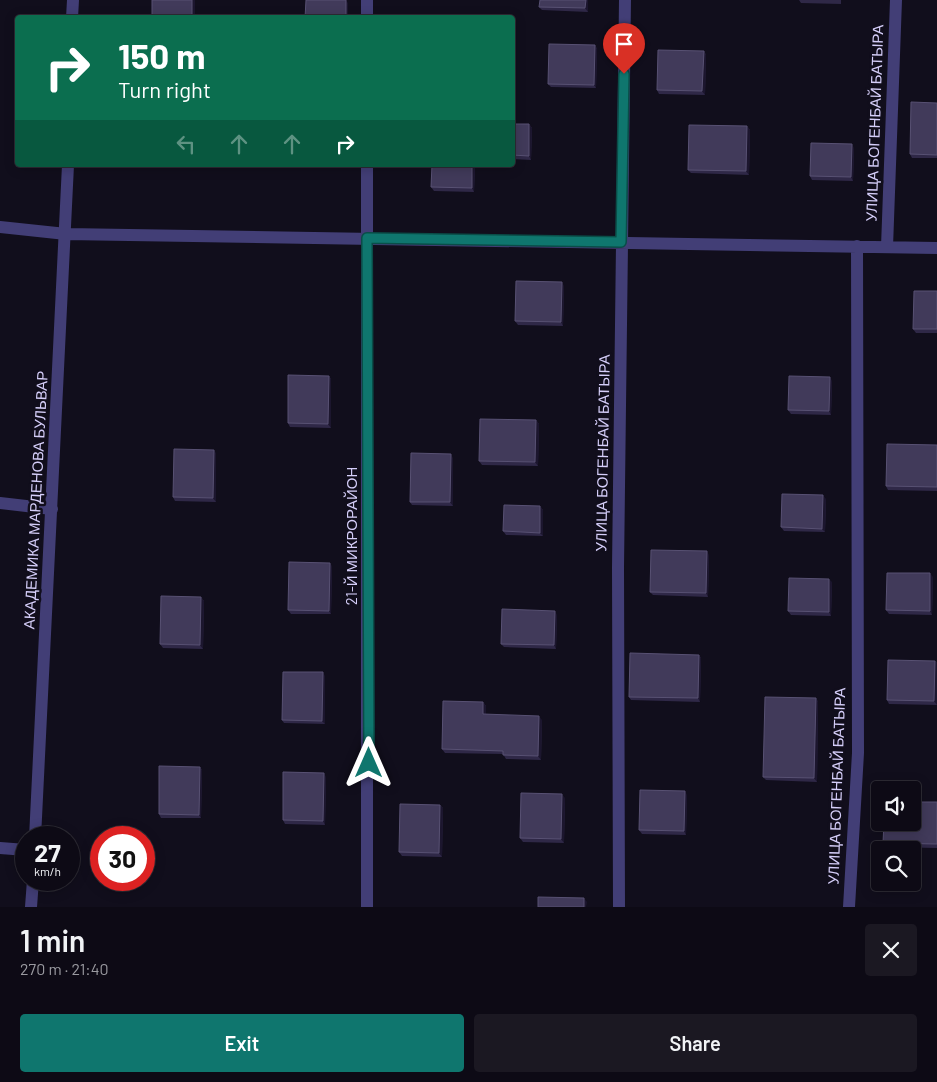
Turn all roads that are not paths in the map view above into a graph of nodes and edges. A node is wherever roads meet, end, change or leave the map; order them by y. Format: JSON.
{"nodes":[{"id":1,"x":73,"y":0,"type":"edge"},
{"id":2,"x":367,"y":0,"type":"edge"},
{"id":3,"x":625,"y":0,"type":"edge"},
{"id":4,"x":896,"y":0,"type":"edge"},
{"id":5,"x":72,"y":15,"type":"edge"},
{"id":6,"x":367,"y":15,"type":"edge"},
{"id":7,"x":68,"y":167,"type":"edge"},
{"id":8,"x":367,"y":167,"type":"edge"},
{"id":9,"x":0,"y":227,"type":"edge"},
{"id":10,"x":66,"y":234,"type":"junction"},
{"id":11,"x":367,"y":238,"type":"junction"},
{"id":12,"x":621,"y":242,"type":"junction"},
{"id":13,"x":857,"y":246,"type":"junction"},
{"id":14,"x":886,"y":246,"type":"junction"},
{"id":15,"x":937,"y":248,"type":"edge"},
{"id":16,"x":0,"y":503,"type":"edge"},
{"id":17,"x":52,"y":509,"type":"junction"},
{"id":18,"x":36,"y":826,"type":"edge"},
{"id":19,"x":0,"y":848,"type":"edge"},
{"id":20,"x":15,"y":849,"type":"edge"},
{"id":21,"x":32,"y":891,"type":"edge"},
{"id":22,"x":31,"y":907,"type":"edge"},
{"id":23,"x":368,"y":907,"type":"edge"},
{"id":24,"x":619,"y":907,"type":"edge"},
{"id":25,"x":848,"y":907,"type":"edge"}],
"edges":[{"from":1,"to":5,"type":"street"},
{"from":2,"to":6,"type":"street"},
{"from":3,"to":12,"type":"street","name":"УЛИЦА БОГЕНБАЙ БАТЫРА"},
{"from":4,"to":14,"type":"street","name":"УЛИЦА БОГЕНБАЙ БАТЫРА"},
{"from":7,"to":10,"type":"street","name":"АКАДЕМИКА МАРДЕНОВА БУЛЬВАР"},
{"from":8,"to":11,"type":"street","name":"21-Й МИКРОРАЙОН"},
{"from":9,"to":10,"type":"street"},
{"from":10,"to":11,"type":"street"},
{"from":10,"to":17,"type":"street","name":"АКАДЕМИКА МАРДЕНОВА БУЛЬВАР"},
{"from":11,"to":12,"type":"street"},
{"from":11,"to":23,"type":"street","name":"21-Й МИКРОРАЙОН"},
{"from":12,"to":13,"type":"street"},
{"from":12,"to":24,"type":"street","name":"УЛИЦА БОГЕНБАЙ БАТЫРА"},
{"from":13,"to":14,"type":"street"},
{"from":13,"to":25,"type":"street","name":"УЛИЦА БОГЕНБАЙ БАТЫРА"},
{"from":14,"to":15,"type":"street"},
{"from":16,"to":17,"type":"street"},
{"from":17,"to":18,"type":"street","name":"АКАДЕМИКА МАРДЕНОВА БУЛЬВАР"},
{"from":19,"to":20,"type":"street"},
{"from":21,"to":22,"type":"street"}]}
